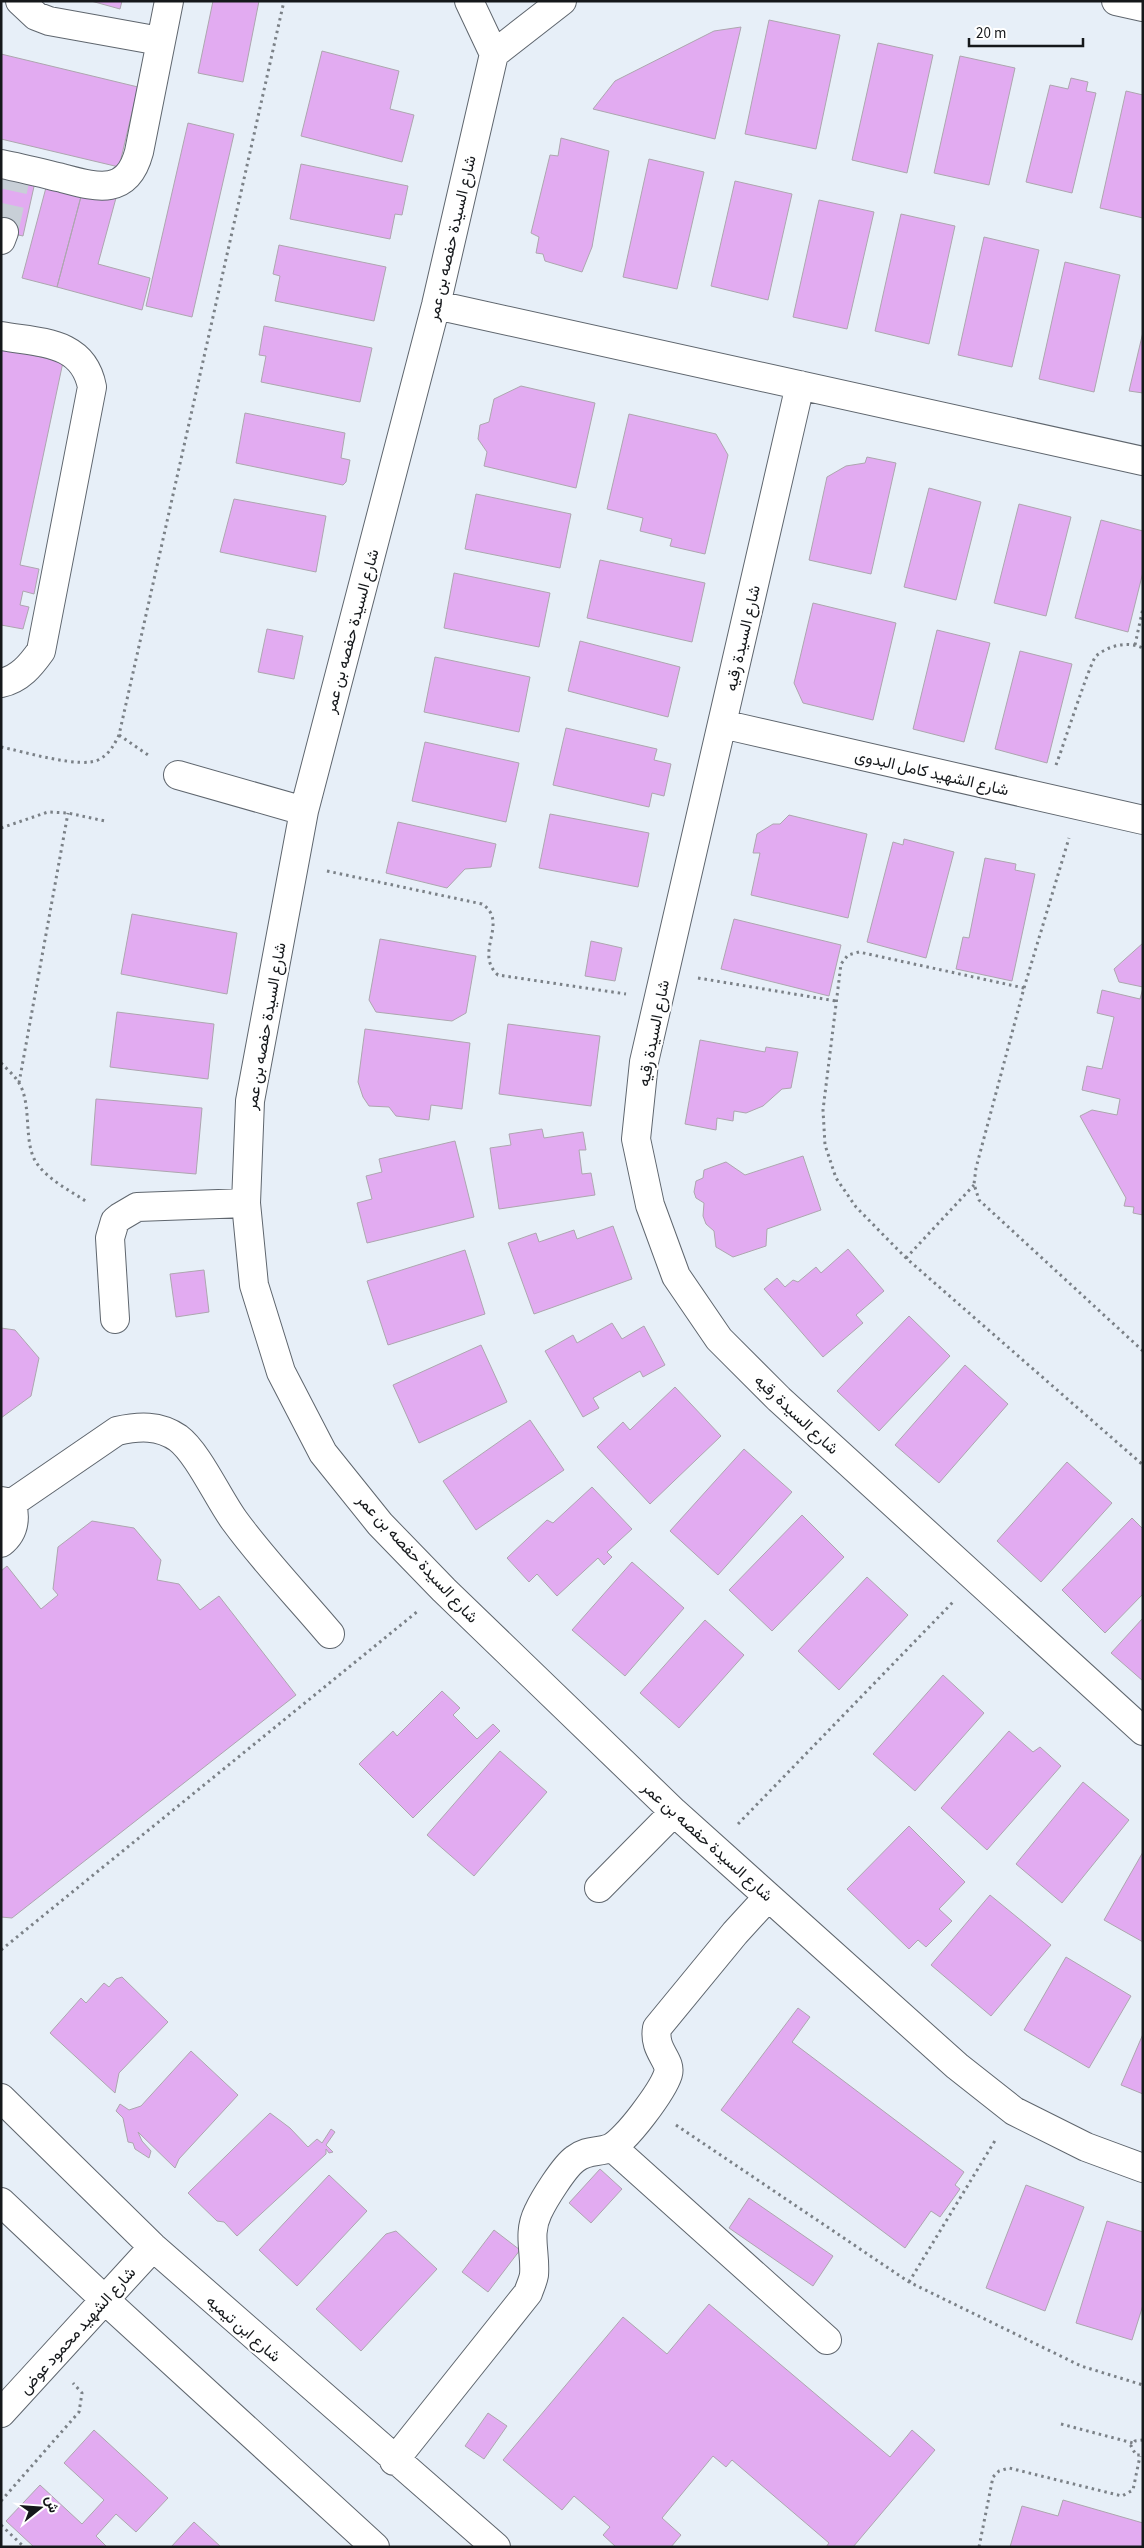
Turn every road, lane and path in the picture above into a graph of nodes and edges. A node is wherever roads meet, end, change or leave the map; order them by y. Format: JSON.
{"nodes":[{"id":1,"x":20,"y":1,"type":"edge"},
{"id":2,"x":169,"y":1,"type":"edge"},
{"id":3,"x":284,"y":1,"type":"edge"},
{"id":4,"x":469,"y":1,"type":"edge"},
{"id":5,"x":562,"y":1,"type":"edge"},
{"id":6,"x":1116,"y":1,"type":"edge"},
{"id":7,"x":1143,"y":7,"type":"edge"},
{"id":8,"x":160,"y":41,"type":"junction"},
{"id":9,"x":494,"y":54,"type":"junction"},
{"id":10,"x":12,"y":170,"type":"edge"},
{"id":11,"x":436,"y":305,"type":"junction"},
{"id":12,"x":1,"y":336,"type":"edge"},
{"id":13,"x":800,"y":385,"type":"junction"},
{"id":14,"x":1143,"y":461,"type":"edge"},
{"id":15,"x":1143,"y":608,"type":"edge"},
{"id":16,"x":1135,"y":644,"type":"junction"},
{"id":17,"x":1143,"y":648,"type":"edge"},
{"id":18,"x":1,"y":683,"type":"edge"},
{"id":19,"x":722,"y":724,"type":"junction"},
{"id":20,"x":1,"y":747,"type":"edge"},
{"id":21,"x":178,"y":775,"type":"dead end"},
{"id":22,"x":1045,"y":798,"type":"junction"},
{"id":23,"x":1078,"y":805,"type":"junction"},
{"id":24,"x":304,"y":811,"type":"junction"},
{"id":25,"x":68,"y":813,"type":"junction"},
{"id":26,"x":1143,"y":820,"type":"edge"},
{"id":27,"x":105,"y":822,"type":"dead end"},
{"id":28,"x":1,"y":828,"type":"edge"},
{"id":29,"x":294,"y":864,"type":"junction"},
{"id":30,"x":664,"y":972,"type":"junction"},
{"id":31,"x":1024,"y":988,"type":"junction"},
{"id":32,"x":658,"y":998,"type":"junction"},
{"id":33,"x":836,"y":1001,"type":"junction"},
{"id":34,"x":1,"y":1063,"type":"edge"},
{"id":35,"x":19,"y":1083,"type":"junction"},
{"id":36,"x":974,"y":1184,"type":"junction"},
{"id":37,"x":246,"y":1203,"type":"junction"},
{"id":38,"x":115,"y":1221,"type":"junction"},
{"id":39,"x":906,"y":1258,"type":"junction"},
{"id":40,"x":115,"y":1319,"type":"dead end"},
{"id":41,"x":1143,"y":1351,"type":"edge"},
{"id":42,"x":1143,"y":1465,"type":"edge"},
{"id":43,"x":7,"y":1502,"type":"edge"},
{"id":44,"x":1,"y":1543,"type":"edge"},
{"id":45,"x":976,"y":1579,"type":"junction"},
{"id":46,"x":444,"y":1590,"type":"junction"},
{"id":47,"x":330,"y":1634,"type":"dead end"},
{"id":48,"x":1143,"y":1731,"type":"edge"},
{"id":49,"x":674,"y":1812,"type":"junction"},
{"id":50,"x":714,"y":1848,"type":"junction"},
{"id":51,"x":599,"y":1888,"type":"dead end"},
{"id":52,"x":768,"y":1896,"type":"junction"},
{"id":53,"x":1,"y":1950,"type":"edge"},
{"id":54,"x":1,"y":2098,"type":"edge"},
{"id":55,"x":650,"y":2106,"type":"junction"},
{"id":56,"x":1014,"y":2111,"type":"junction"},
{"id":57,"x":612,"y":2147,"type":"junction"},
{"id":58,"x":1143,"y":2168,"type":"edge"},
{"id":59,"x":1,"y":2202,"type":"edge"},
{"id":60,"x":153,"y":2248,"type":"junction"},
{"id":61,"x":909,"y":2282,"type":"junction"},
{"id":62,"x":105,"y":2300,"type":"junction"},
{"id":63,"x":827,"y":2340,"type":"dead end"},
{"id":64,"x":52,"y":2358,"type":"junction"},
{"id":65,"x":1143,"y":2384,"type":"edge"},
{"id":66,"x":1,"y":2413,"type":"edge"},
{"id":67,"x":1061,"y":2424,"type":"dead end"},
{"id":68,"x":1143,"y":2434,"type":"edge"},
{"id":69,"x":1142,"y":2440,"type":"edge"},
{"id":70,"x":1133,"y":2443,"type":"junction"},
{"id":71,"x":1141,"y":2456,"type":"edge"},
{"id":72,"x":394,"y":2461,"type":"junction"},
{"id":73,"x":1,"y":2500,"type":"edge"},
{"id":74,"x":1,"y":2525,"type":"edge"},
{"id":75,"x":24,"y":2547,"type":"edge"},
{"id":76,"x":375,"y":2547,"type":"edge"},
{"id":77,"x":496,"y":2547,"type":"edge"},
{"id":78,"x":979,"y":2547,"type":"edge"}],
"edges":[{"from":1,"to":8,"type":"street"},
{"from":2,"to":8,"type":"street"},
{"from":3,"to":20,"type":"path"},
{"from":4,"to":9,"type":"street"},
{"from":5,"to":9,"type":"street"},
{"from":6,"to":7,"type":"street"},
{"from":8,"to":10,"type":"street"},
{"from":9,"to":11,"type":"street","name":"شارع السيدة حفصه بن عمر"},
{"from":11,"to":13,"type":"street"},
{"from":11,"to":24,"type":"street","name":"شارع السيدة حفصه بن عمر"},
{"from":12,"to":18,"type":"street"},
{"from":13,"to":14,"type":"street"},
{"from":13,"to":19,"type":"street","name":"شارع السيدة رقيه"},
{"from":15,"to":16,"type":"path"},
{"from":16,"to":17,"type":"path"},
{"from":16,"to":22,"type":"path"},
{"from":19,"to":22,"type":"street","name":"شارع الشهيد كامل البدوى"},
{"from":19,"to":30,"type":"street","name":"شارع السيدة رقيه"},
{"from":21,"to":24,"type":"street"},
{"from":22,"to":23,"type":"street","name":"شارع الشهيد كامل البدوى"},
{"from":23,"to":26,"type":"street","name":"شارع الشهيد كامل البدوى"},
{"from":23,"to":31,"type":"path"},
{"from":24,"to":29,"type":"street","name":"شارع السيدة حفصه بن عمر"},
{"from":25,"to":27,"type":"path"},
{"from":25,"to":28,"type":"path"},
{"from":25,"to":35,"type":"path"},
{"from":29,"to":32,"type":"path"},
{"from":29,"to":37,"type":"street","name":"شارع السيدة حفصه بن عمر"},
{"from":30,"to":32,"type":"street","name":"شارع السيدة رقيه"},
{"from":30,"to":33,"type":"path"},
{"from":31,"to":33,"type":"path"},
{"from":31,"to":36,"type":"path"},
{"from":32,"to":45,"type":"street","name":"شارع السيدة رقيه"},
{"from":33,"to":39,"type":"path"},
{"from":34,"to":35,"type":"path"},
{"from":35,"to":38,"type":"path"},
{"from":36,"to":39,"type":"path"},
{"from":36,"to":41,"type":"path"},
{"from":37,"to":38,"type":"street"},
{"from":37,"to":46,"type":"street","name":"شارع السيدة حفصه بن عمر"},
{"from":38,"to":40,"type":"street"},
{"from":39,"to":42,"type":"path"},
{"from":43,"to":44,"type":"street"},
{"from":43,"to":47,"type":"street"},
{"from":45,"to":48,"type":"street","name":"شارع السيدة رقيه"},
{"from":45,"to":50,"type":"path"},
{"from":46,"to":49,"type":"street","name":"شارع السيدة حفصه بن عمر"},
{"from":46,"to":53,"type":"path"},
{"from":49,"to":50,"type":"street","name":"شارع السيدة حفصه بن عمر"},
{"from":49,"to":51,"type":"street"},
{"from":50,"to":52,"type":"street","name":"شارع السيدة حفصه بن عمر"},
{"from":52,"to":55,"type":"street"},
{"from":52,"to":56,"type":"street","name":"شارع السيدة حفصه بن عمر"},
{"from":54,"to":60,"type":"street","name":"شارع ابن تيميه"},
{"from":55,"to":57,"type":"street"},
{"from":55,"to":61,"type":"path"},
{"from":56,"to":58,"type":"street","name":"شارع السيدة حفصه بن عمر"},
{"from":56,"to":61,"type":"path"},
{"from":57,"to":63,"type":"street"},
{"from":57,"to":72,"type":"street"},
{"from":59,"to":62,"type":"street"},
{"from":60,"to":62,"type":"street","name":"شارع الشهيد محمود عوض"},
{"from":60,"to":72,"type":"street","name":"شارع ابن تيميه"},
{"from":61,"to":65,"type":"path"},
{"from":62,"to":64,"type":"street","name":"شارع الشهيد محمود عوض"},
{"from":62,"to":76,"type":"street"},
{"from":64,"to":66,"type":"street","name":"شارع الشهيد محمود عوض"},
{"from":64,"to":73,"type":"path"},
{"from":67,"to":70,"type":"path"},
{"from":68,"to":69,"type":"path"},
{"from":69,"to":70,"type":"path"},
{"from":70,"to":71,"type":"path"},
{"from":71,"to":78,"type":"path"},
{"from":72,"to":77,"type":"street","name":"شارع ابن تيميه"},
{"from":74,"to":75,"type":"path"}]}
